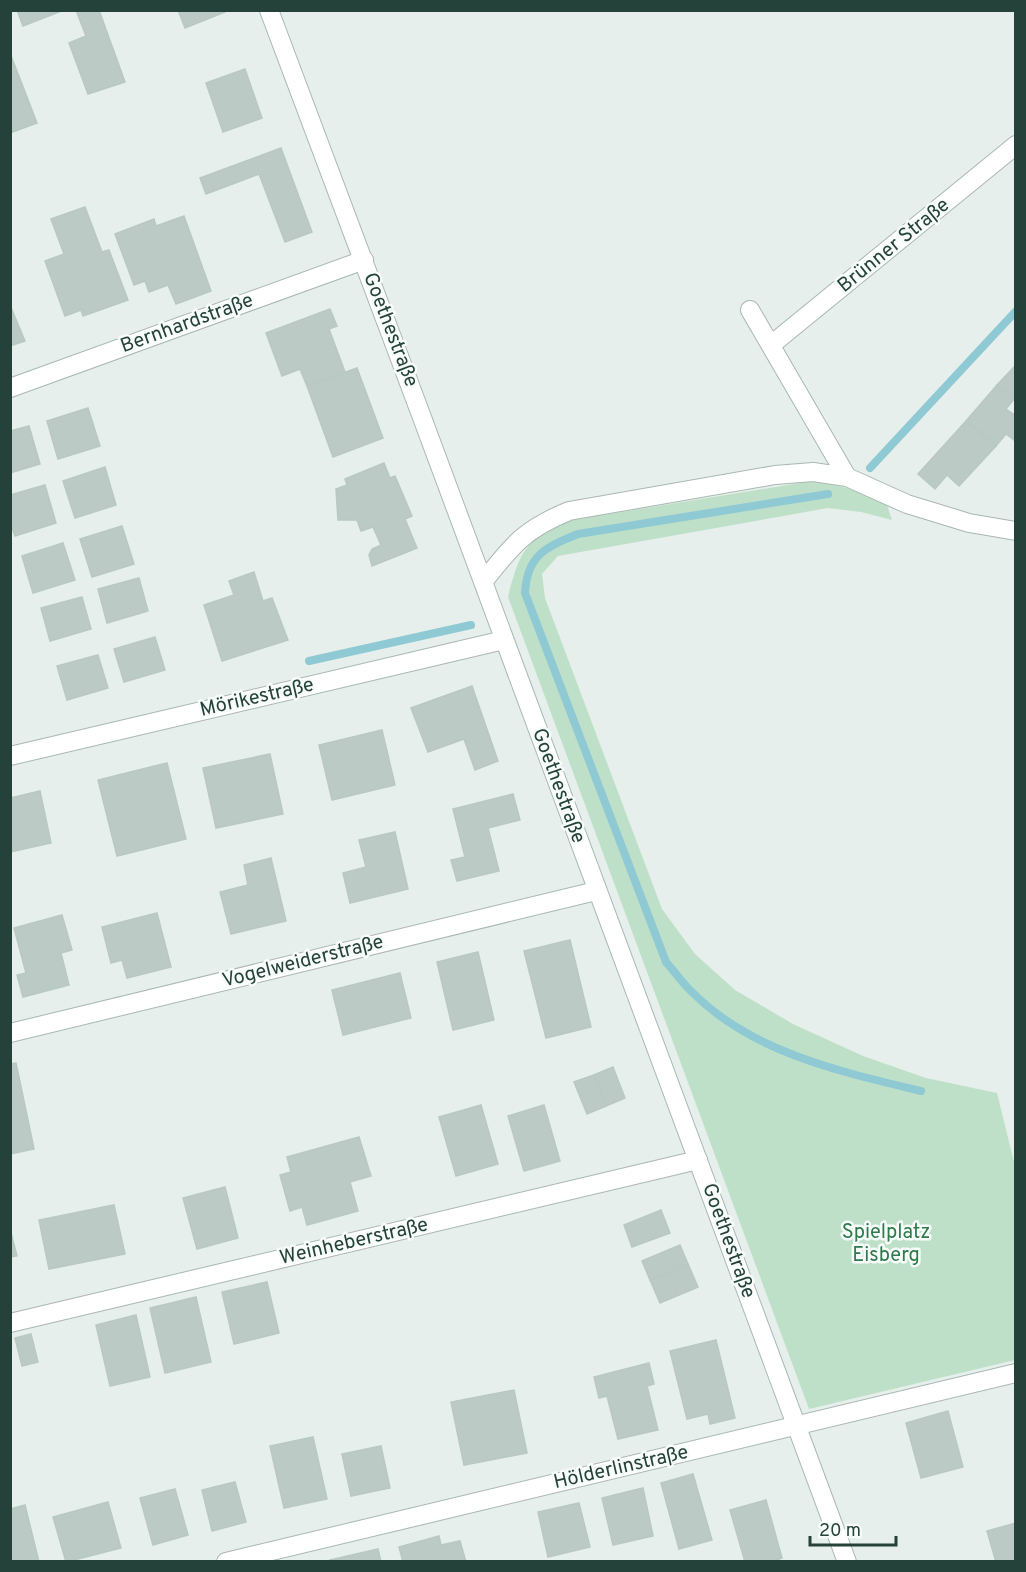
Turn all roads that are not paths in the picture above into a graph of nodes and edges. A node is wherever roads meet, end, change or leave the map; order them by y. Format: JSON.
{"nodes":[{"id":1,"x":269,"y":10,"type":"edge"},
{"id":2,"x":1016,"y":145,"type":"edge"},
{"id":3,"x":364,"y":260,"type":"junction"},
{"id":4,"x":750,"y":310,"type":"dead end"},
{"id":5,"x":771,"y":345,"type":"junction"},
{"id":6,"x":10,"y":388,"type":"edge"},
{"id":7,"x":847,"y":477,"type":"junction"},
{"id":8,"x":1016,"y":531,"type":"edge"},
{"id":9,"x":484,"y":580,"type":"junction"},
{"id":10,"x":504,"y":640,"type":"junction"},
{"id":11,"x":10,"y":756,"type":"edge"},
{"id":12,"x":596,"y":891,"type":"junction"},
{"id":13,"x":10,"y":1033,"type":"edge"},
{"id":14,"x":698,"y":1160,"type":"junction"},
{"id":15,"x":10,"y":1323,"type":"edge"},
{"id":16,"x":1016,"y":1373,"type":"edge"},
{"id":17,"x":796,"y":1426,"type":"junction"},
{"id":18,"x":225,"y":1562,"type":"edge"},
{"id":19,"x":847,"y":1562,"type":"edge"}],
"edges":[{"from":1,"to":3,"type":"street","name":"Goethestraße"},
{"from":2,"to":5,"type":"street","name":"Brünner Straße"},
{"from":3,"to":6,"type":"street","name":"Bernhardstraße"},
{"from":3,"to":9,"type":"street","name":"Goethestraße"},
{"from":4,"to":5,"type":"street"},
{"from":5,"to":7,"type":"street"},
{"from":7,"to":8,"type":"street"},
{"from":7,"to":9,"type":"street"},
{"from":9,"to":10,"type":"street","name":"Goethestraße"},
{"from":10,"to":11,"type":"street","name":"Mörikestraße"},
{"from":10,"to":12,"type":"street","name":"Goethestraße"},
{"from":12,"to":13,"type":"street","name":"Vogelweiderstraße"},
{"from":12,"to":14,"type":"street","name":"Goethestraße"},
{"from":14,"to":15,"type":"street","name":"Weinheberstraße"},
{"from":14,"to":17,"type":"street","name":"Goethestraße"},
{"from":16,"to":17,"type":"street","name":"Hölderlinstraße"},
{"from":17,"to":18,"type":"street","name":"Hölderlinstraße"},
{"from":17,"to":19,"type":"street","name":"Goethestraße"}]}
